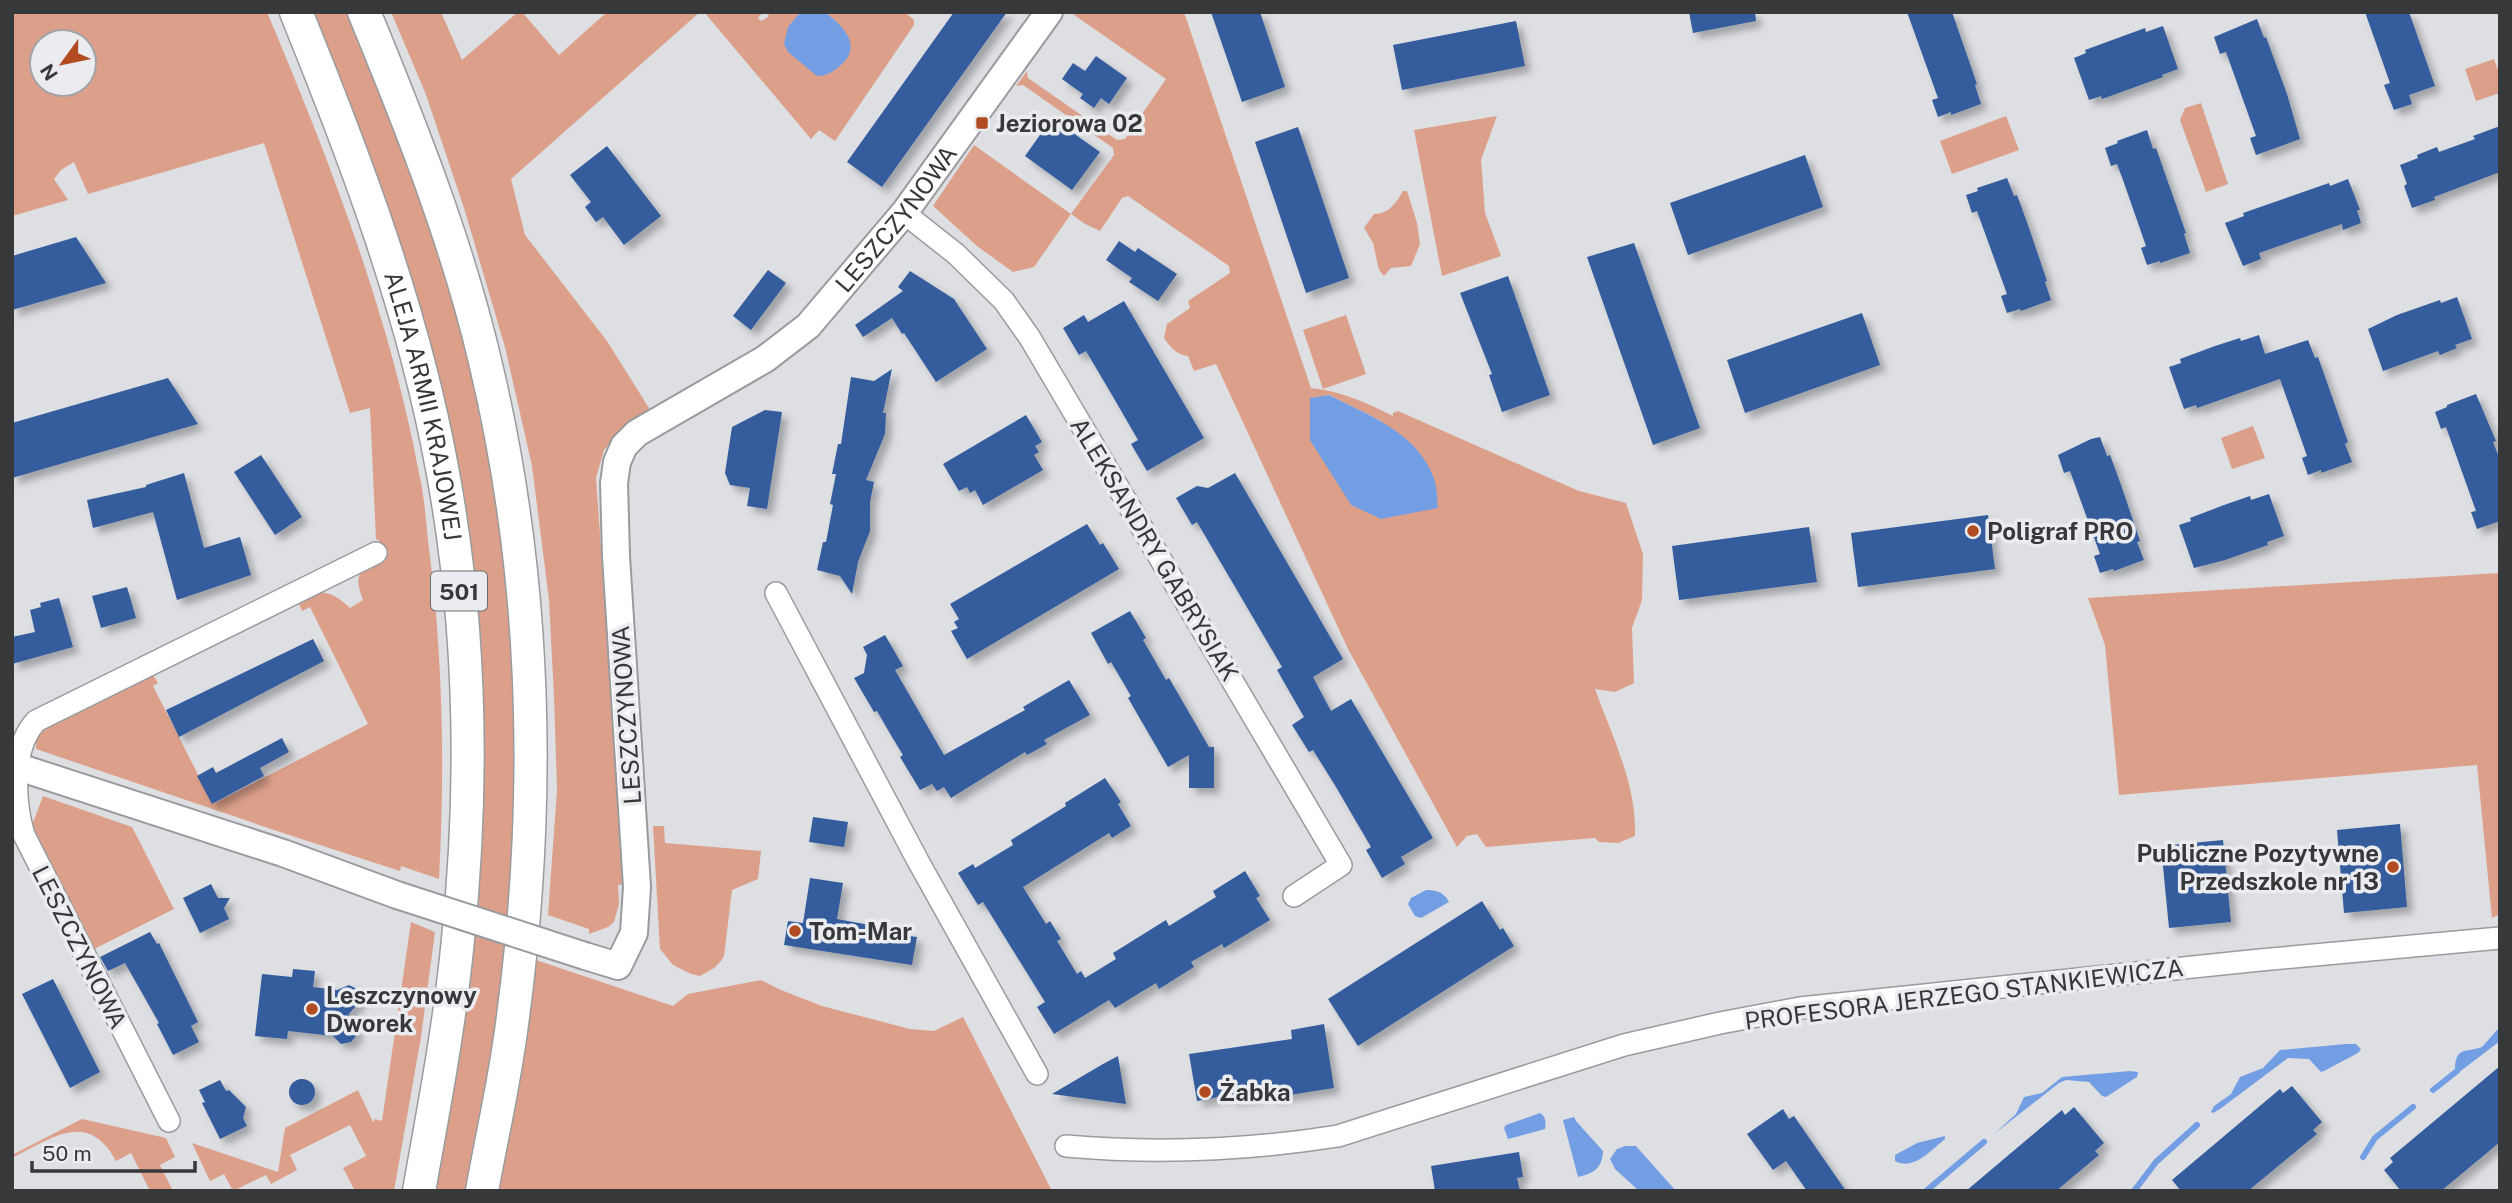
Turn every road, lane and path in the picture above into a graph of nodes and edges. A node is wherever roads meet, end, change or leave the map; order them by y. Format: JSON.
{"nodes":[{"id":1,"x":296,"y":12,"type":"edge"},
{"id":2,"x":364,"y":12,"type":"edge"},
{"id":3,"x":1049,"y":12,"type":"edge"},
{"id":4,"x":904,"y":213,"type":"junction"},
{"id":5,"x":376,"y":553,"type":"dead end"},
{"id":6,"x":776,"y":593,"type":"dead end"},
{"id":7,"x":16,"y":765,"type":"edge"},
{"id":8,"x":1294,"y":895,"type":"dead end"},
{"id":9,"x":2500,"y":938,"type":"edge"},
{"id":10,"x":1037,"y":1074,"type":"dead end"},
{"id":11,"x":169,"y":1121,"type":"dead end"},
{"id":12,"x":1066,"y":1146,"type":"dead end"},
{"id":13,"x":419,"y":1191,"type":"edge"},
{"id":14,"x":482,"y":1191,"type":"edge"}],
"edges":[{"from":1,"to":13,"type":"main road","name":"ALEJA ARMII KRAJOWEJ","number":"501"},
{"from":2,"to":14,"type":"main road","number":"501"},
{"from":3,"to":4,"type":"street","name":"LESZCZYNOWA"},
{"from":4,"to":7,"type":"street","name":"LESZCZYNOWA","bridge":true},
{"from":4,"to":8,"type":"street","name":"ALEKSANDRY GABRYSIAK"},
{"from":5,"to":7,"type":"street","name":"LESZCZYNOWA"},
{"from":6,"to":10,"type":"street"},
{"from":7,"to":11,"type":"street","name":"LESZCZYNOWA"},
{"from":9,"to":12,"type":"street","name":"PROFESORA JERZEGO STANKIEWICZA"}]}
